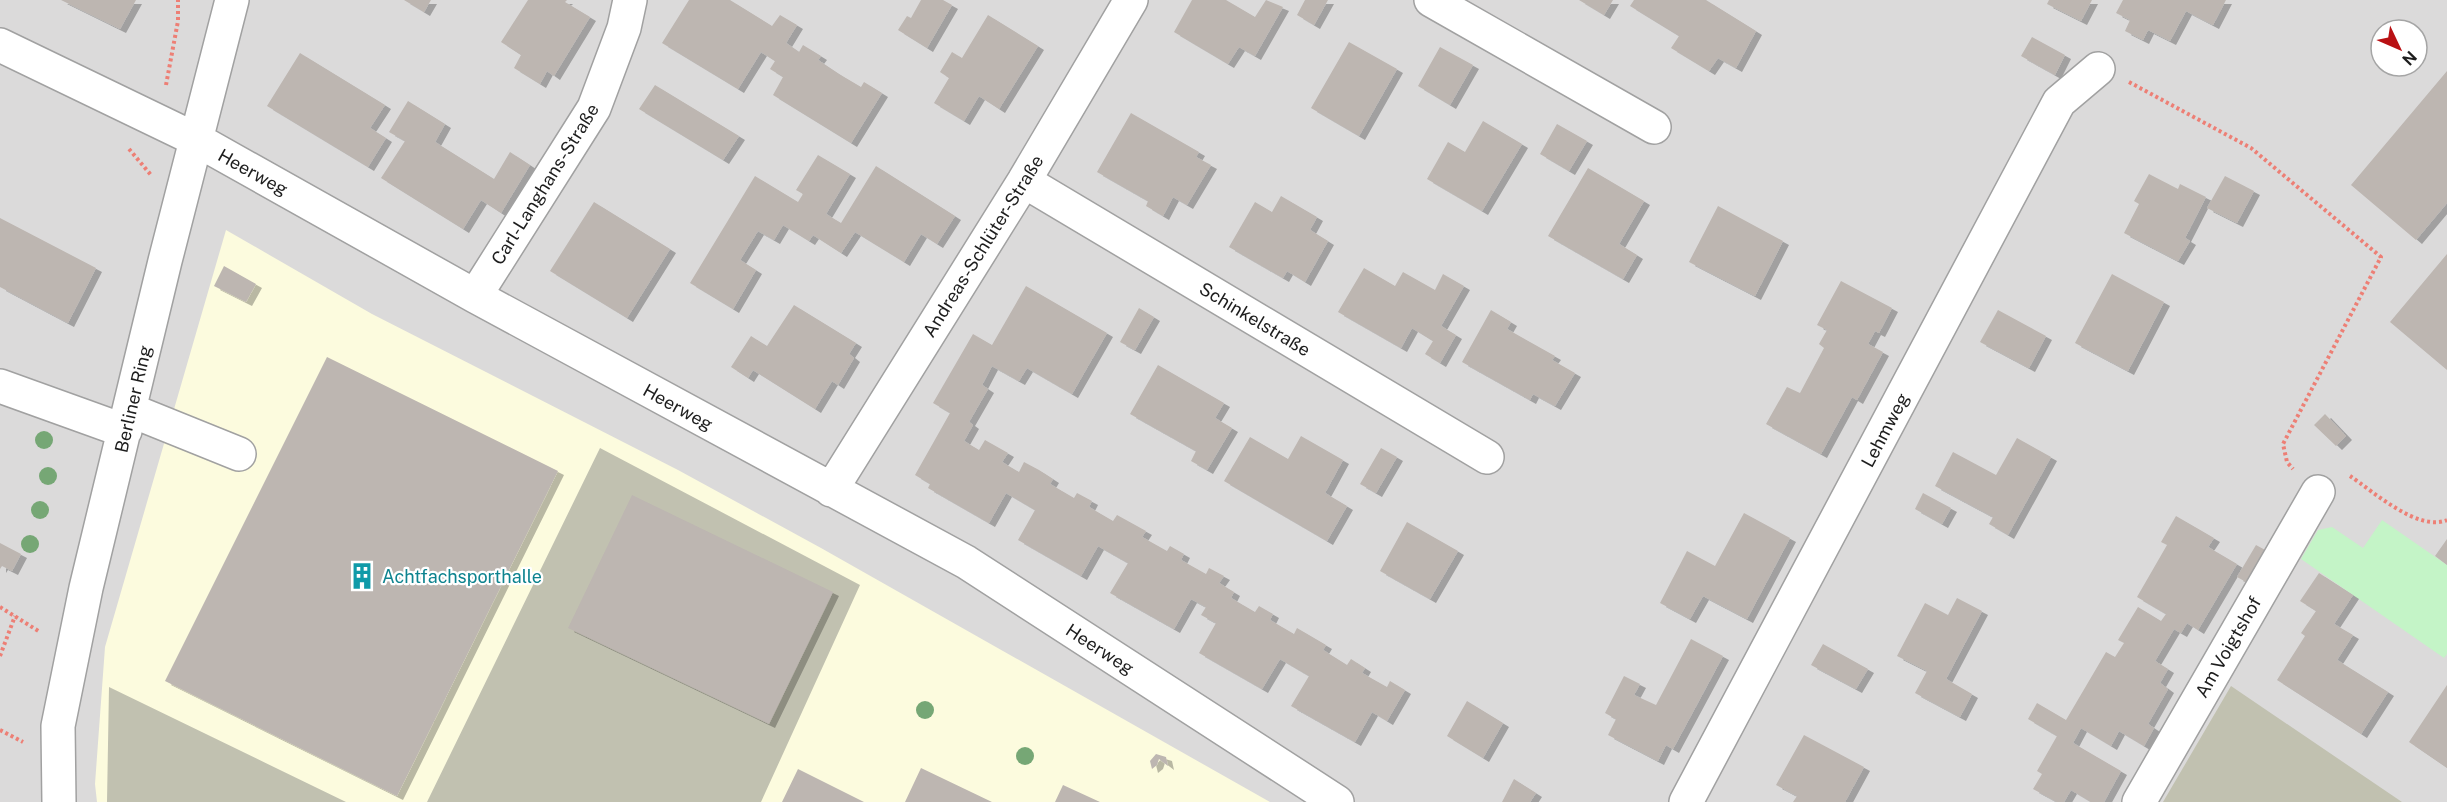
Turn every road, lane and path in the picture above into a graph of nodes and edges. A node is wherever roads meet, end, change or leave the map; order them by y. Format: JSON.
{"nodes":[{"id":1,"x":178,"y":0,"type":"edge"},
{"id":2,"x":232,"y":0,"type":"edge"},
{"id":3,"x":630,"y":0,"type":"edge"},
{"id":4,"x":1131,"y":0,"type":"edge"},
{"id":5,"x":1431,"y":0,"type":"edge"},
{"id":6,"x":0,"y":45,"type":"edge"},
{"id":7,"x":2098,"y":69,"type":"joint"},
{"id":8,"x":159,"y":122,"type":"junction"},
{"id":9,"x":1654,"y":127,"type":"dead end"},
{"id":10,"x":197,"y":140,"type":"junction"},
{"id":11,"x":127,"y":147,"type":"dead end"},
{"id":12,"x":1024,"y":181,"type":"junction"},
{"id":13,"x":178,"y":210,"type":"junction"},
{"id":14,"x":475,"y":296,"type":"junction"},
{"id":15,"x":0,"y":386,"type":"edge"},
{"id":16,"x":128,"y":421,"type":"junction"},
{"id":17,"x":239,"y":454,"type":"dead end"},
{"id":18,"x":1487,"y":457,"type":"dead end"},
{"id":19,"x":2330,"y":481,"type":"junction"},
{"id":20,"x":831,"y":490,"type":"junction"},
{"id":21,"x":2447,"y":520,"type":"edge"},
{"id":22,"x":0,"y":607,"type":"edge"},
{"id":23,"x":15,"y":616,"type":"junction"},
{"id":24,"x":73,"y":652,"type":"junction"},
{"id":25,"x":0,"y":656,"type":"edge"},
{"id":26,"x":59,"y":802,"type":"edge"},
{"id":27,"x":1337,"y":802,"type":"edge"},
{"id":28,"x":1686,"y":802,"type":"edge"},
{"id":29,"x":2139,"y":802,"type":"edge"}],
"edges":[{"from":1,"to":8,"type":"path"},
{"from":2,"to":10,"type":"street","name":"Berliner Ring"},
{"from":3,"to":14,"type":"street","name":"Carl-Langhans-Straße"},
{"from":4,"to":12,"type":"street","name":"Andreas-Schlüter-Straße"},
{"from":5,"to":9,"type":"street"},
{"from":6,"to":8,"type":"street","name":"Heerweg"},
{"from":7,"to":19,"type":"path"},
{"from":7,"to":28,"type":"street","name":"Lehmweg"},
{"from":8,"to":10,"type":"street","name":"Heerweg"},
{"from":10,"to":13,"type":"street","name":"Berliner Ring"},
{"from":10,"to":14,"type":"street","name":"Heerweg"},
{"from":11,"to":13,"type":"path"},
{"from":12,"to":18,"type":"street","name":"Schinkelstraße"},
{"from":12,"to":20,"type":"street","name":"Andreas-Schlüter-Straße"},
{"from":13,"to":16,"type":"street","name":"Berliner Ring"},
{"from":14,"to":20,"type":"street","name":"Heerweg"},
{"from":15,"to":16,"type":"street"},
{"from":16,"to":17,"type":"street"},
{"from":16,"to":24,"type":"street","name":"Berliner Ring"},
{"from":19,"to":21,"type":"path"},
{"from":19,"to":29,"type":"street","name":"Am Voigtshof"},
{"from":20,"to":27,"type":"street","name":"Heerweg"},
{"from":22,"to":23,"type":"path"},
{"from":23,"to":24,"type":"path"},
{"from":23,"to":25,"type":"path"},
{"from":24,"to":26,"type":"street","name":"Berliner Ring"}]}
